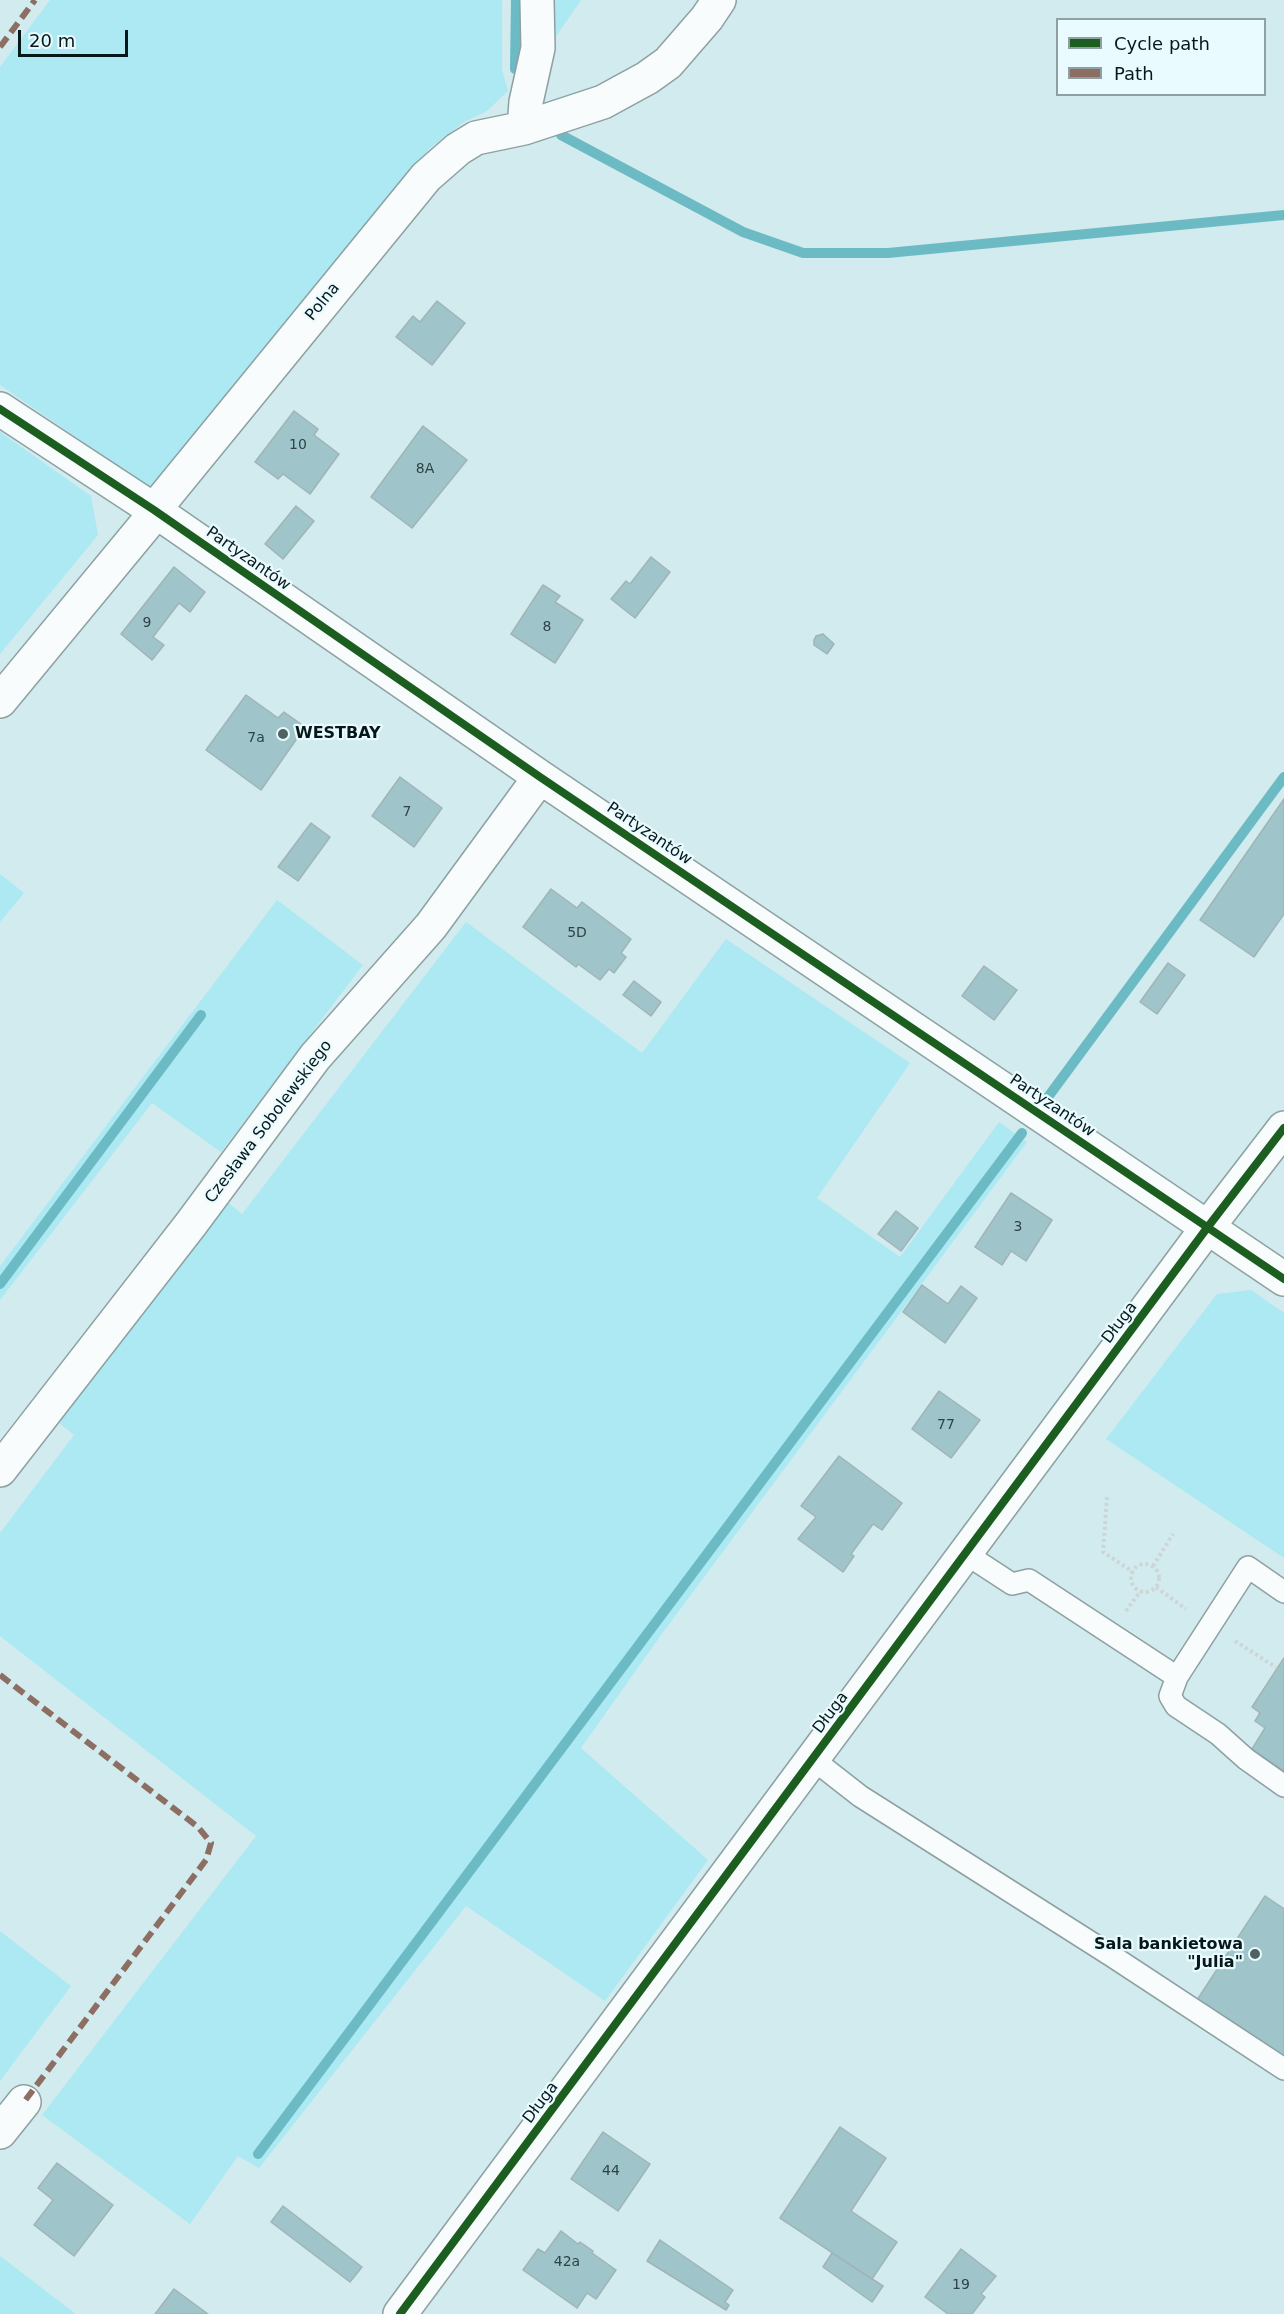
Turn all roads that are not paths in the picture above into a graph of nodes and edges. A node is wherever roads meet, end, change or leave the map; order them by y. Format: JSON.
{"nodes":[{"id":1,"x":537,"y":0,"type":"edge"},
{"id":2,"x":719,"y":0,"type":"edge"},
{"id":3,"x":524,"y":128,"type":"junction"},
{"id":4,"x":0,"y":409,"type":"edge"},
{"id":5,"x":154,"y":510,"type":"junction"},
{"id":6,"x":0,"y":701,"type":"edge"},
{"id":7,"x":540,"y":777,"type":"junction"},
{"id":8,"x":1284,"y":1128,"type":"edge"},
{"id":9,"x":1208,"y":1228,"type":"junction"},
{"id":10,"x":1284,"y":1279,"type":"edge"},
{"id":11,"x":0,"y":1470,"type":"edge"},
{"id":12,"x":966,"y":1554,"type":"junction"},
{"id":13,"x":1284,"y":1592,"type":"edge"},
{"id":14,"x":1177,"y":1677,"type":"junction"},
{"id":15,"x":814,"y":1760,"type":"junction"},
{"id":16,"x":1284,"y":1786,"type":"edge"},
{"id":17,"x":1284,"y":2069,"type":"edge"},
{"id":18,"x":24,"y":2102,"type":"dead end"},
{"id":19,"x":0,"y":2132,"type":"edge"},
{"id":20,"x":400,"y":2314,"type":"edge"}],
"edges":[{"from":1,"to":3,"type":"street"},
{"from":2,"to":3,"type":"street","name":"Polna"},
{"from":3,"to":5,"type":"street","name":"Polna"},
{"from":4,"to":5,"type":"street","name":"Partyzantów"},
{"from":5,"to":6,"type":"street","name":"Polna"},
{"from":5,"to":7,"type":"street","name":"Partyzantów"},
{"from":7,"to":9,"type":"street","name":"Partyzantów"},
{"from":7,"to":11,"type":"street","name":"Czesława Sobolewskiego"},
{"from":8,"to":9,"type":"street","name":"Długa"},
{"from":9,"to":10,"type":"street","name":"Partyzantów"},
{"from":9,"to":12,"type":"street","name":"Długa"},
{"from":12,"to":14,"type":"lane"},
{"from":12,"to":15,"type":"street","name":"Długa"},
{"from":13,"to":14,"type":"lane"},
{"from":14,"to":16,"type":"lane"},
{"from":15,"to":17,"type":"lane"},
{"from":15,"to":20,"type":"street","name":"Długa"},
{"from":18,"to":19,"type":"street"}]}
